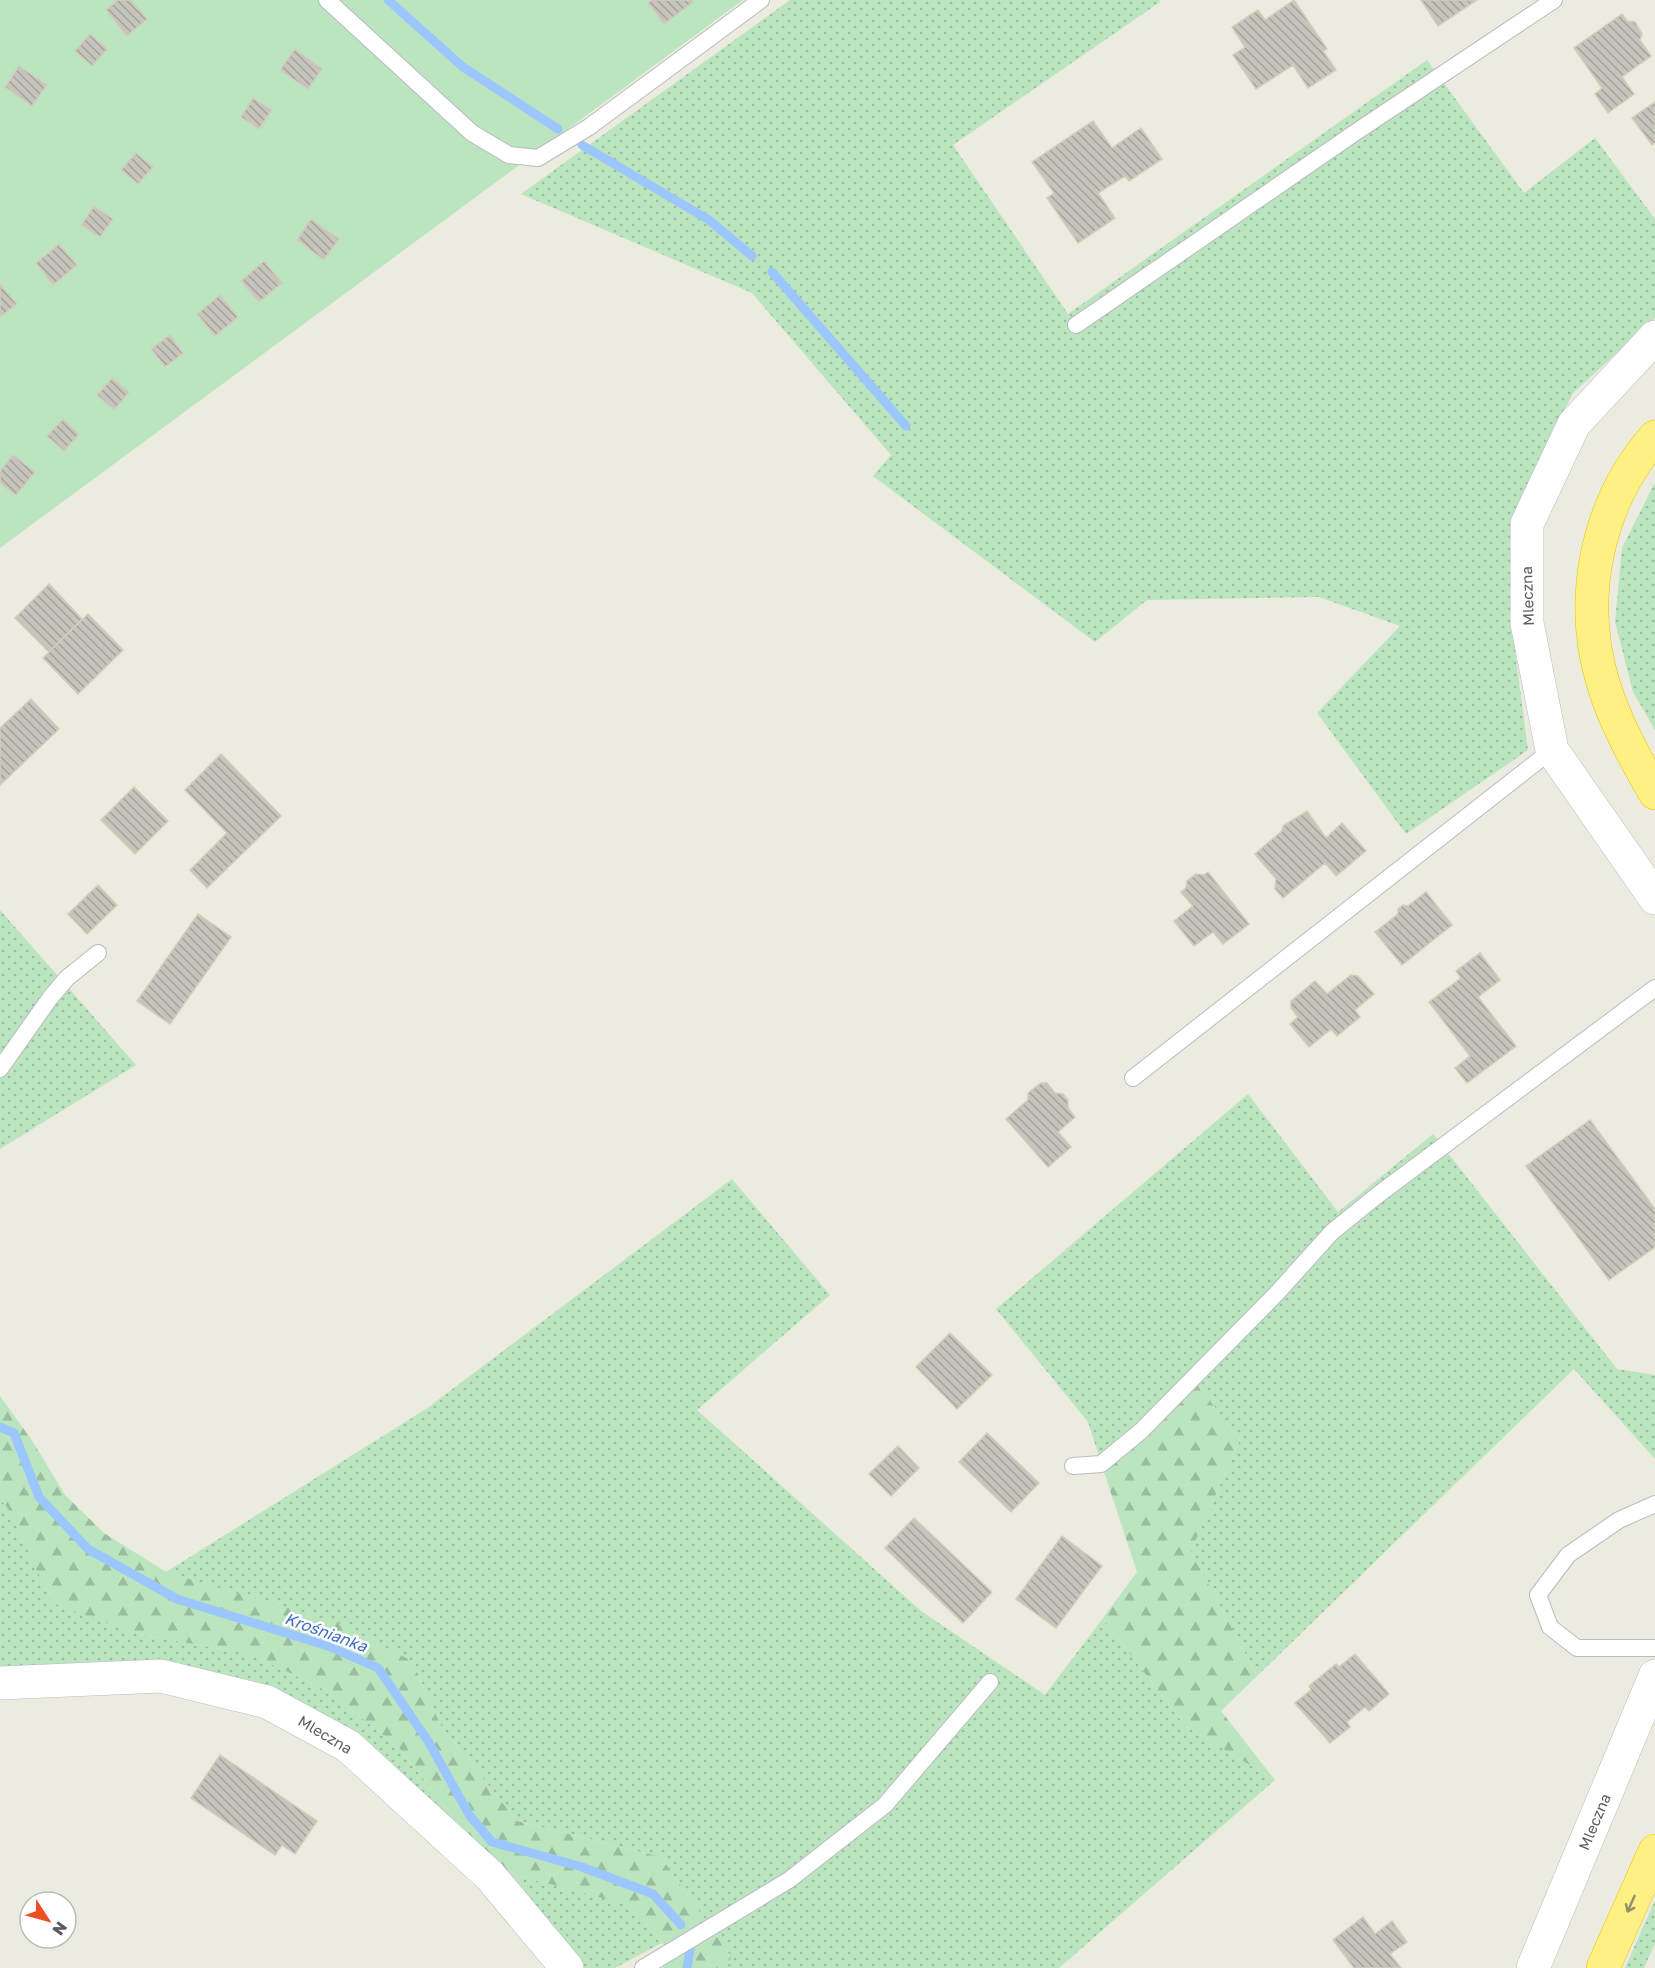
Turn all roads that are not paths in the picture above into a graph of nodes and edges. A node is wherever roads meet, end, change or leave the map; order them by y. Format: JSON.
{"nodes":[{"id":1,"x":327,"y":0,"type":"edge"},
{"id":2,"x":760,"y":0,"type":"edge"},
{"id":3,"x":1554,"y":0,"type":"edge"},
{"id":4,"x":1076,"y":325,"type":"dead end"},
{"id":5,"x":1655,"y":338,"type":"edge"},
{"id":6,"x":1655,"y":437,"type":"edge"},
{"id":7,"x":1615,"y":712,"type":"junction"},
{"id":8,"x":1552,"y":750,"type":"junction"},
{"id":9,"x":1655,"y":766,"type":"edge"},
{"id":10,"x":1655,"y":793,"type":"edge"},
{"id":11,"x":1655,"y":898,"type":"edge"},
{"id":12,"x":98,"y":953,"type":"dead end"},
{"id":13,"x":1655,"y":988,"type":"edge"},
{"id":14,"x":0,"y":1070,"type":"edge"},
{"id":15,"x":1133,"y":1078,"type":"dead end"},
{"id":16,"x":1073,"y":1466,"type":"dead end"},
{"id":17,"x":1655,"y":1504,"type":"edge"},
{"id":18,"x":1655,"y":1648,"type":"edge"},
{"id":19,"x":1655,"y":1676,"type":"edge"},
{"id":20,"x":990,"y":1682,"type":"dead end"},
{"id":21,"x":0,"y":1683,"type":"edge"},
{"id":22,"x":1655,"y":1851,"type":"edge"},
{"id":23,"x":567,"y":1968,"type":"edge"},
{"id":24,"x":643,"y":1968,"type":"edge"},
{"id":25,"x":1533,"y":1968,"type":"edge"},
{"id":26,"x":1603,"y":1968,"type":"edge"}],
"edges":[{"from":1,"to":2,"type":"lane"},
{"from":3,"to":4,"type":"lane"},
{"from":5,"to":8,"type":"street","name":"Mleczna"},
{"from":6,"to":7,"type":"highway"},
{"from":7,"to":9,"type":"highway"},
{"from":7,"to":10,"type":"highway"},
{"from":8,"to":11,"type":"street","name":"Mleczna"},
{"from":8,"to":15,"type":"lane"},
{"from":12,"to":14,"type":"lane"},
{"from":13,"to":16,"type":"lane"},
{"from":17,"to":18,"type":"lane"},
{"from":19,"to":25,"type":"street","name":"Mleczna"},
{"from":20,"to":24,"type":"lane"},
{"from":21,"to":23,"type":"street","name":"Mleczna"},
{"from":22,"to":26,"type":"highway","one_way":true}]}
